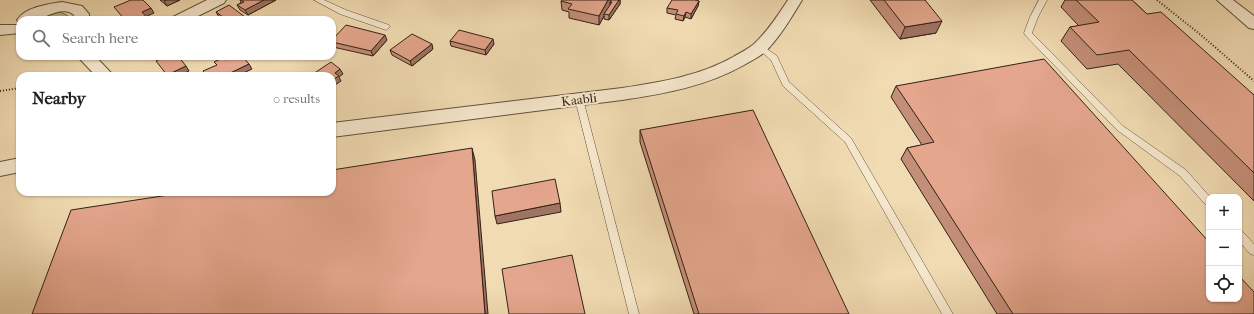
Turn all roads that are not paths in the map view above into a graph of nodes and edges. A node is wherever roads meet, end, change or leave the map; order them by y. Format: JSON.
{"nodes":[{"id":1,"x":219,"y":0,"type":"edge"},
{"id":2,"x":318,"y":0,"type":"edge"},
{"id":3,"x":795,"y":0,"type":"edge"},
{"id":4,"x":1043,"y":0,"type":"edge"},
{"id":5,"x":1224,"y":0,"type":"edge"},
{"id":6,"x":59,"y":3,"type":"edge"},
{"id":7,"x":36,"y":16,"type":"edge"},
{"id":8,"x":82,"y":16,"type":"edge"},
{"id":9,"x":186,"y":16,"type":"edge"},
{"id":10,"x":1254,"y":24,"type":"edge"},
{"id":11,"x":386,"y":27,"type":"dead end"},
{"id":12,"x":16,"y":28,"type":"edge"},
{"id":13,"x":0,"y":30,"type":"edge"},
{"id":14,"x":760,"y":47,"type":"junction"},
{"id":15,"x":95,"y":60,"type":"edge"},
{"id":16,"x":103,"y":72,"type":"edge"},
{"id":17,"x":579,"y":99,"type":"junction"},
{"id":18,"x":336,"y":129,"type":"edge"},
{"id":19,"x":16,"y":166,"type":"edge"},
{"id":20,"x":0,"y":169,"type":"edge"},
{"id":21,"x":1206,"y":199,"type":"edge"},
{"id":22,"x":1242,"y":237,"type":"edge"},
{"id":23,"x":1254,"y":251,"type":"edge"},
{"id":24,"x":634,"y":314,"type":"edge"},
{"id":25,"x":948,"y":314,"type":"edge"}],
"edges":[{"from":1,"to":9,"type":"street"},
{"from":2,"to":11,"type":"lane"},
{"from":3,"to":14,"type":"street","name":"Kaabli"},
{"from":4,"to":21,"type":"lane"},
{"from":5,"to":10,"type":"street"},
{"from":6,"to":7,"type":"street"},
{"from":6,"to":8,"type":"street"},
{"from":12,"to":13,"type":"street"},
{"from":14,"to":17,"type":"street","name":"Kaabli"},
{"from":14,"to":25,"type":"lane"},
{"from":15,"to":16,"type":"street"},
{"from":17,"to":18,"type":"street","name":"Kaabli"},
{"from":17,"to":24,"type":"lane"},
{"from":19,"to":20,"type":"street"},
{"from":22,"to":23,"type":"lane"}]}
